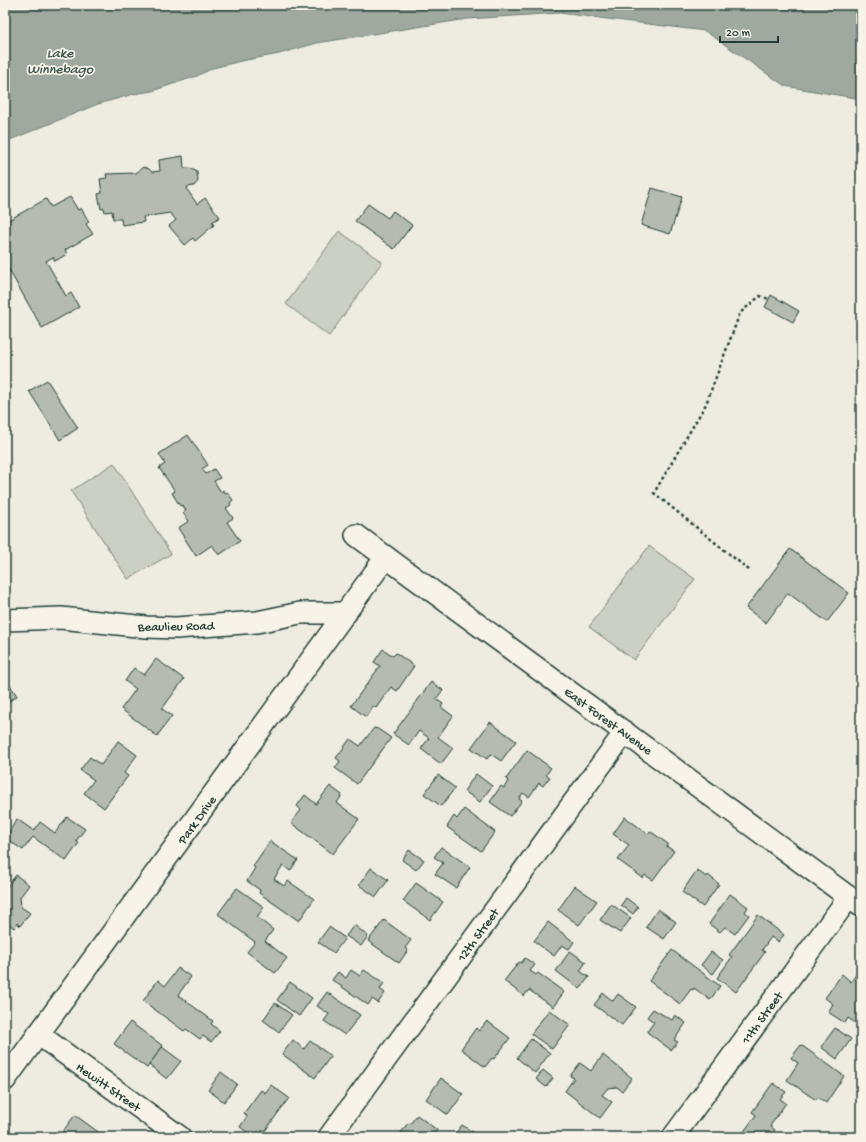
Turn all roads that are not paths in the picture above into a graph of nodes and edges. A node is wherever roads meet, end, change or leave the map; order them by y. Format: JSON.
{"nodes":[{"id":1,"x":356,"y":535,"type":"dead end"},
{"id":2,"x":386,"y":557,"type":"junction"},
{"id":3,"x":346,"y":613,"type":"junction"},
{"id":4,"x":5,"y":620,"type":"edge"},
{"id":5,"x":625,"y":732,"type":"junction"},
{"id":6,"x":855,"y":901,"type":"edge"},
{"id":7,"x":38,"y":1034,"type":"junction"},
{"id":8,"x":5,"y":1080,"type":"edge"},
{"id":9,"x":180,"y":1137,"type":"edge"},
{"id":10,"x":329,"y":1137,"type":"edge"},
{"id":11,"x":673,"y":1137,"type":"edge"}],
"edges":[{"from":1,"to":2,"type":"street","name":"East Forest Avenue"},
{"from":2,"to":3,"type":"street","name":"Park Drive"},
{"from":2,"to":5,"type":"street","name":"East Forest Avenue"},
{"from":3,"to":4,"type":"street","name":"Beaulieu Road"},
{"from":3,"to":7,"type":"street","name":"Park Drive"},
{"from":5,"to":6,"type":"street","name":"East Forest Avenue"},
{"from":5,"to":10,"type":"street","name":"12th Street"},
{"from":6,"to":11,"type":"street","name":"11th Street"},
{"from":7,"to":8,"type":"street","name":"Park Drive"},
{"from":7,"to":9,"type":"street","name":"Hewitt Street"}]}
